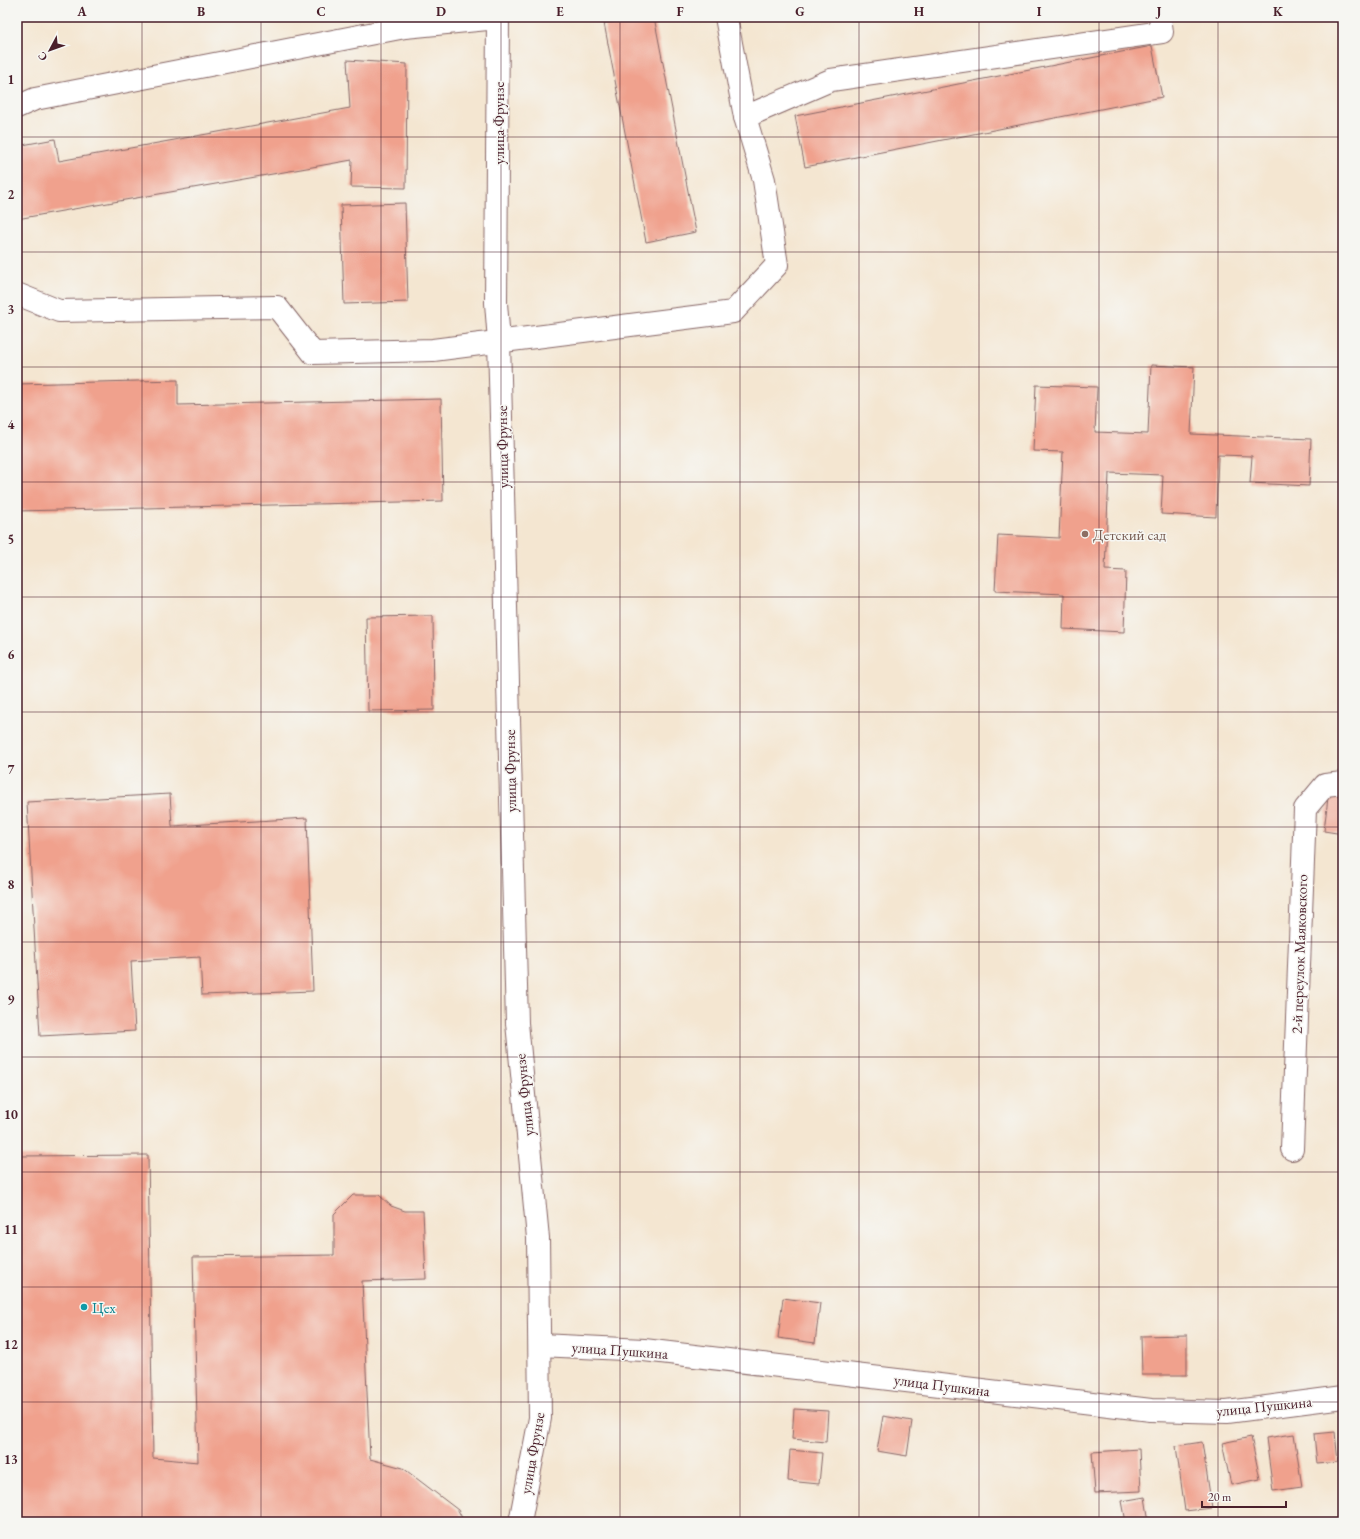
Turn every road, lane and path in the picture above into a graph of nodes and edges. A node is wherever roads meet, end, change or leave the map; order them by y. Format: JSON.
{"nodes":[{"id":1,"x":498,"y":17,"type":"edge"},
{"id":2,"x":726,"y":17,"type":"edge"},
{"id":3,"x":1160,"y":17,"type":"edge"},
{"id":4,"x":17,"y":107,"type":"edge"},
{"id":5,"x":745,"y":117,"type":"junction"},
{"id":6,"x":17,"y":294,"type":"edge"},
{"id":7,"x":499,"y":341,"type":"junction"},
{"id":8,"x":1343,"y":783,"type":"edge"},
{"id":9,"x":1292,"y":1148,"type":"dead end"},
{"id":10,"x":540,"y":1345,"type":"junction"},
{"id":11,"x":1343,"y":1397,"type":"edge"},
{"id":12,"x":520,"y":1522,"type":"edge"}],
"edges":[{"from":1,"to":4,"type":"street"},
{"from":1,"to":7,"type":"street","name":"улица Фрунзе"},
{"from":2,"to":5,"type":"street"},
{"from":3,"to":5,"type":"street"},
{"from":5,"to":7,"type":"street"},
{"from":6,"to":7,"type":"street"},
{"from":7,"to":10,"type":"street","name":"улица Фрунзе"},
{"from":8,"to":9,"type":"street","name":"2-й переулок Маяковского"},
{"from":10,"to":11,"type":"street","name":"улица Пушкина"},
{"from":10,"to":12,"type":"street","name":"улица Фрунзе"}]}
